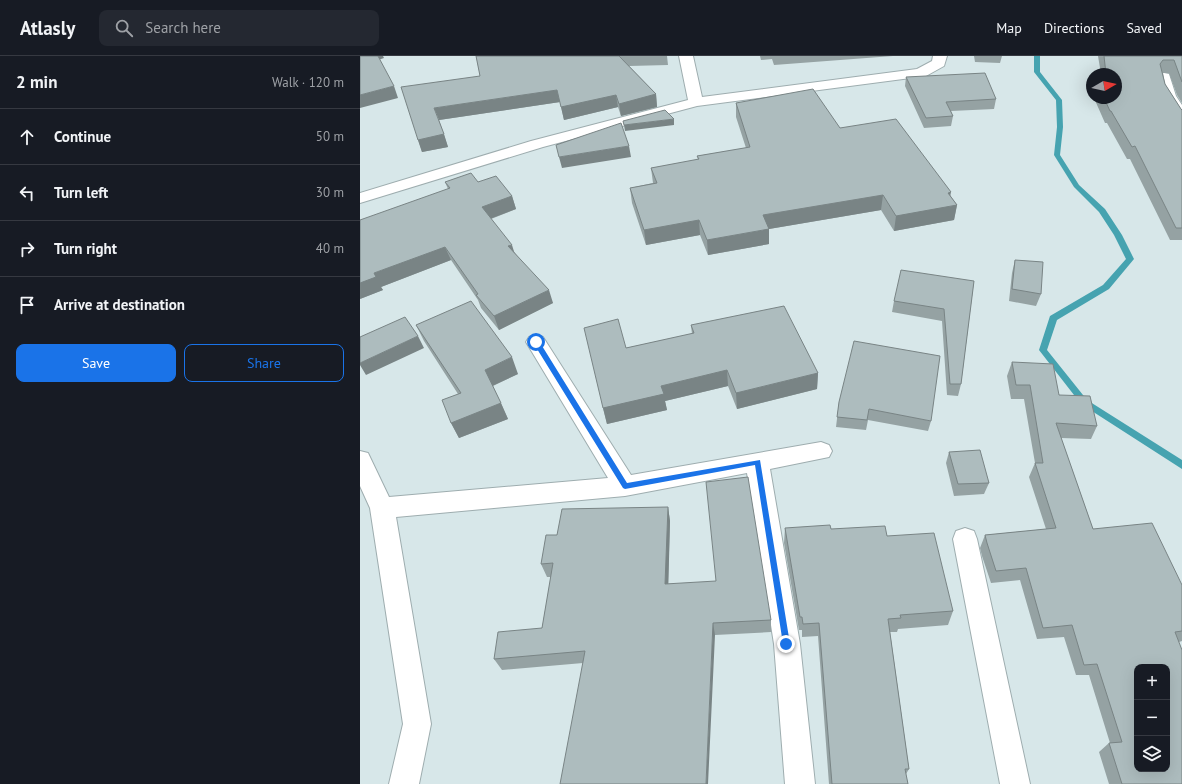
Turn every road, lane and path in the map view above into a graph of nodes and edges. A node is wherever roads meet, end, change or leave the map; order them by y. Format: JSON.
{"nodes":[{"id":1,"x":686,"y":56,"type":"edge"},
{"id":2,"x":940,"y":56,"type":"edge"},
{"id":3,"x":1164,"y":76,"type":"edge"},
{"id":4,"x":696,"y":102,"type":"junction"},
{"id":5,"x":1182,"y":118,"type":"edge"},
{"id":6,"x":360,"y":198,"type":"edge"},
{"id":7,"x":536,"y":342,"type":"dead end"},
{"id":8,"x":821,"y":451,"type":"dead end"},
{"id":9,"x":360,"y":460,"type":"edge"},
{"id":10,"x":758,"y":462,"type":"junction"},
{"id":11,"x":625,"y":486,"type":"junction"},
{"id":12,"x":371,"y":498,"type":"edge"},
{"id":13,"x":965,"y":539,"type":"dead end"},
{"id":14,"x":404,"y":784,"type":"edge"},
{"id":15,"x":800,"y":784,"type":"edge"},
{"id":16,"x":1015,"y":784,"type":"edge"}],
"edges":[{"from":1,"to":4,"type":"street"},
{"from":2,"to":4,"type":"street"},
{"from":3,"to":5,"type":"street"},
{"from":4,"to":6,"type":"street"},
{"from":7,"to":11,"type":"street"},
{"from":8,"to":10,"type":"street"},
{"from":9,"to":12,"type":"street"},
{"from":10,"to":11,"type":"street"},
{"from":10,"to":15,"type":"street"},
{"from":11,"to":12,"type":"street"},
{"from":12,"to":14,"type":"street"},
{"from":13,"to":16,"type":"street"}]}
